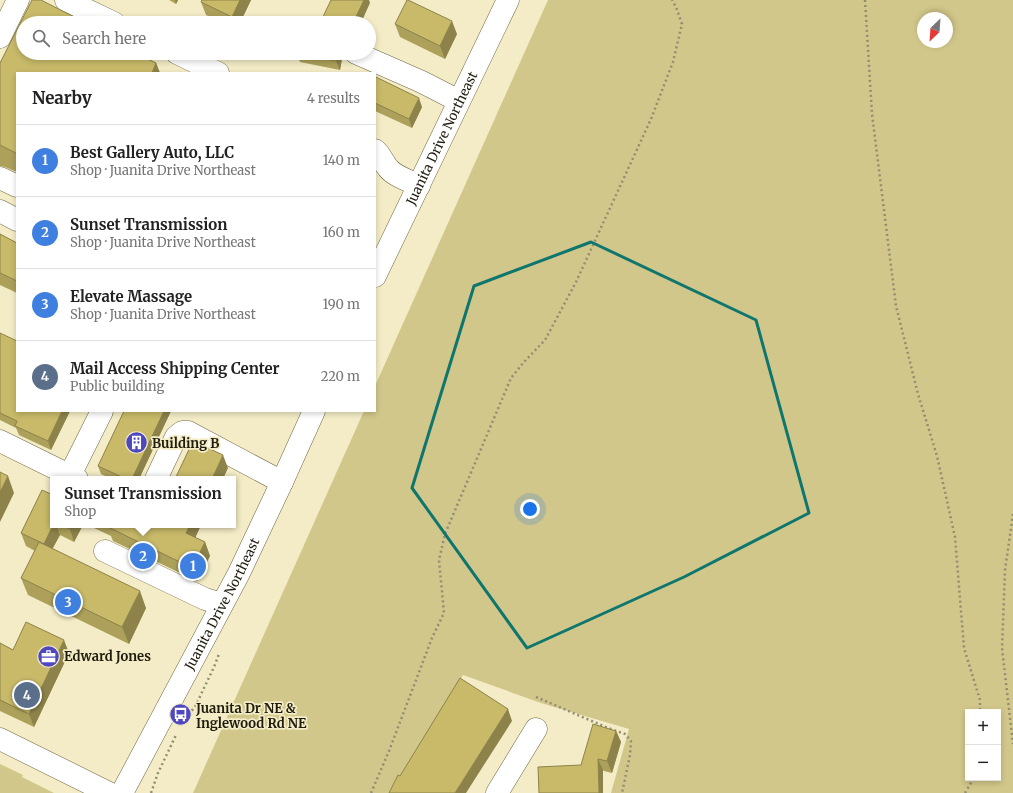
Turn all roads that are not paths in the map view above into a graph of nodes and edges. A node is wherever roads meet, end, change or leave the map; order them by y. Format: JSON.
{"nodes":[{"id":1,"x":18,"y":0,"type":"edge"},
{"id":2,"x":66,"y":0,"type":"edge"},
{"id":3,"x":508,"y":0,"type":"edge"},
{"id":4,"x":99,"y":16,"type":"edge"},
{"id":5,"x":0,"y":37,"type":"edge"},
{"id":6,"x":189,"y":60,"type":"edge"},
{"id":7,"x":372,"y":60,"type":"edge"},
{"id":8,"x":212,"y":72,"type":"edge"},
{"id":9,"x":459,"y":101,"type":"junction"},
{"id":10,"x":376,"y":151,"type":"edge"},
{"id":11,"x":0,"y":178,"type":"edge"},
{"id":12,"x":16,"y":186,"type":"edge"},
{"id":13,"x":419,"y":186,"type":"junction"},
{"id":14,"x":0,"y":211,"type":"edge"},
{"id":15,"x":16,"y":219,"type":"edge"},
{"id":16,"x":376,"y":274,"type":"edge"},
{"id":17,"x":102,"y":412,"type":"edge"},
{"id":18,"x":314,"y":412,"type":"edge"},
{"id":19,"x":0,"y":441,"type":"edge"},
{"id":20,"x":72,"y":476,"type":"edge"},
{"id":21,"x":74,"y":476,"type":"edge"},
{"id":22,"x":157,"y":476,"type":"edge"},
{"id":23,"x":282,"y":482,"type":"junction"},
{"id":24,"x":105,"y":551,"type":"dead end"},
{"id":25,"x":222,"y":604,"type":"junction"},
{"id":26,"x":536,"y":729,"type":"dead end"},
{"id":27,"x":0,"y":739,"type":"edge"},
{"id":28,"x":109,"y":793,"type":"edge"},
{"id":29,"x":122,"y":793,"type":"edge"},
{"id":30,"x":498,"y":793,"type":"edge"}],
"edges":[{"from":1,"to":5,"type":"main road"},
{"from":2,"to":4,"type":"main road"},
{"from":3,"to":9,"type":"main road","name":"Juanita Drive Northeast"},
{"from":6,"to":8,"type":"main road"},
{"from":7,"to":9,"type":"main road"},
{"from":9,"to":13,"type":"main road","name":"Juanita Drive Northeast"},
{"from":10,"to":13,"type":"main road"},
{"from":11,"to":12,"type":"main road"},
{"from":13,"to":16,"type":"main road","name":"Juanita Drive Northeast"},
{"from":14,"to":15,"type":"main road"},
{"from":17,"to":21,"type":"main road"},
{"from":18,"to":23,"type":"main road","name":"Juanita Drive Northeast"},
{"from":19,"to":20,"type":"main road"},
{"from":22,"to":23,"type":"main road"},
{"from":23,"to":25,"type":"main road","name":"Juanita Drive Northeast"},
{"from":24,"to":25,"type":"main road"},
{"from":25,"to":29,"type":"main road","name":"Juanita Drive Northeast"},
{"from":26,"to":30,"type":"main road"},
{"from":27,"to":28,"type":"main road"}]}
